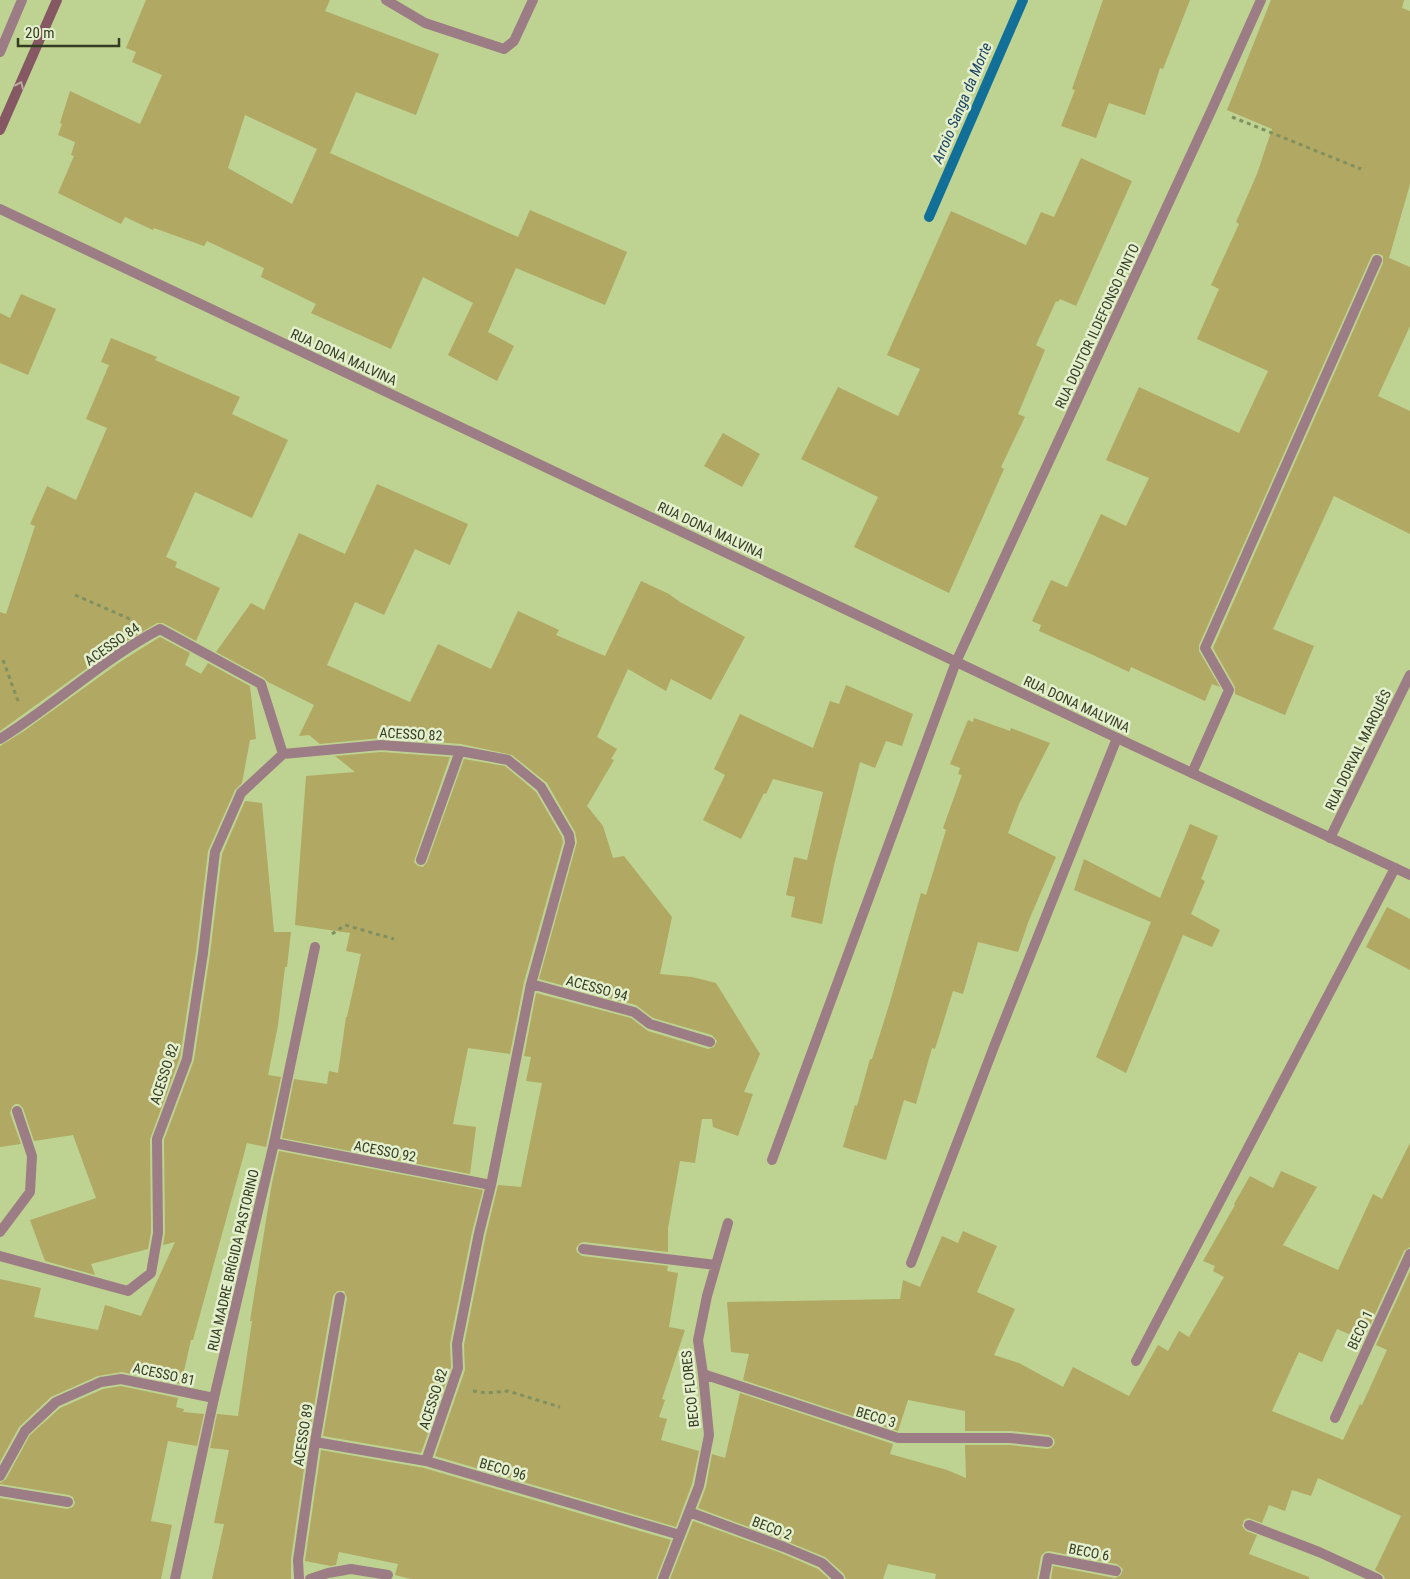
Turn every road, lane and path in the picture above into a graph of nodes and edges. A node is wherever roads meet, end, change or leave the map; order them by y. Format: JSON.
{"nodes":[{"id":1,"x":22,"y":0,"type":"edge"},
{"id":2,"x":57,"y":0,"type":"edge"},
{"id":3,"x":386,"y":0,"type":"edge"},
{"id":4,"x":533,"y":0,"type":"edge"},
{"id":5,"x":1261,"y":0,"type":"edge"},
{"id":6,"x":0,"y":52,"type":"edge"},
{"id":7,"x":1212,"y":109,"type":"junction"},
{"id":8,"x":0,"y":130,"type":"edge"},
{"id":9,"x":1362,"y":169,"type":"dead end"},
{"id":10,"x":0,"y":210,"type":"edge"},
{"id":11,"x":1377,"y":260,"type":"dead end"},
{"id":12,"x":75,"y":595,"type":"dead end"},
{"id":13,"x":160,"y":629,"type":"junction"},
{"id":14,"x":3,"y":660,"type":"dead end"},
{"id":15,"x":956,"y":662,"type":"junction"},
{"id":16,"x":1410,"y":675,"type":"edge"},
{"id":17,"x":26,"y":723,"type":"junction"},
{"id":18,"x":1117,"y":738,"type":"junction"},
{"id":19,"x":0,"y":739,"type":"edge"},
{"id":20,"x":460,"y":751,"type":"junction"},
{"id":21,"x":283,"y":754,"type":"junction"},
{"id":22,"x":1192,"y":773,"type":"junction"},
{"id":23,"x":1330,"y":838,"type":"junction"},
{"id":24,"x":421,"y":860,"type":"dead end"},
{"id":25,"x":1395,"y":868,"type":"junction"},
{"id":26,"x":1410,"y":875,"type":"edge"},
{"id":27,"x":394,"y":940,"type":"dead end"},
{"id":28,"x":315,"y":947,"type":"joint"},
{"id":29,"x":531,"y":984,"type":"junction"},
{"id":30,"x":710,"y":1042,"type":"dead end"},
{"id":31,"x":17,"y":1111,"type":"dead end"},
{"id":32,"x":274,"y":1143,"type":"junction"},
{"id":33,"x":772,"y":1160,"type":"dead end"},
{"id":34,"x":491,"y":1185,"type":"junction"},
{"id":35,"x":728,"y":1223,"type":"dead end"},
{"id":36,"x":0,"y":1232,"type":"edge"},
{"id":37,"x":583,"y":1249,"type":"dead end"},
{"id":38,"x":1410,"y":1254,"type":"edge"},
{"id":39,"x":0,"y":1256,"type":"edge"},
{"id":40,"x":911,"y":1263,"type":"dead end"},
{"id":41,"x":716,"y":1265,"type":"junction"},
{"id":42,"x":340,"y":1297,"type":"dead end"},
{"id":43,"x":1136,"y":1361,"type":"dead end"},
{"id":44,"x":703,"y":1374,"type":"junction"},
{"id":45,"x":451,"y":1390,"type":"junction"},
{"id":46,"x":214,"y":1398,"type":"junction"},
{"id":47,"x":560,"y":1407,"type":"dead end"},
{"id":48,"x":1335,"y":1418,"type":"dead end"},
{"id":49,"x":315,"y":1442,"type":"junction"},
{"id":50,"x":1048,"y":1442,"type":"dead end"},
{"id":51,"x":426,"y":1461,"type":"junction"},
{"id":52,"x":0,"y":1476,"type":"edge"},
{"id":53,"x":0,"y":1491,"type":"edge"},
{"id":54,"x":68,"y":1502,"type":"dead end"},
{"id":55,"x":689,"y":1512,"type":"junction"},
{"id":56,"x":1250,"y":1525,"type":"dead end"},
{"id":57,"x":680,"y":1535,"type":"junction"},
{"id":58,"x":1116,"y":1571,"type":"dead end"},
{"id":59,"x":388,"y":1574,"type":"dead end"},
{"id":60,"x":175,"y":1579,"type":"edge"},
{"id":61,"x":299,"y":1579,"type":"edge"},
{"id":62,"x":310,"y":1579,"type":"edge"},
{"id":63,"x":663,"y":1579,"type":"edge"},
{"id":64,"x":839,"y":1579,"type":"edge"},
{"id":65,"x":1044,"y":1579,"type":"edge"},
{"id":66,"x":1378,"y":1579,"type":"edge"}],
"edges":[{"from":1,"to":6,"type":"street"},
{"from":8,"to":2,"type":"main road","one_way":true},
{"from":3,"to":4,"type":"street"},
{"from":5,"to":7,"type":"street","name":"RUA DOUTOR ILDEFONSO PINTO"},
{"from":7,"to":9,"type":"path"},
{"from":7,"to":15,"type":"street","name":"RUA DOUTOR ILDEFONSO PINTO"},
{"from":10,"to":15,"type":"street","name":"RUA DONA MALVINA"},
{"from":11,"to":22,"type":"street"},
{"from":12,"to":13,"type":"path"},
{"from":13,"to":17,"type":"street","name":"ACESSO 84"},
{"from":13,"to":21,"type":"street","name":"ACESSO 84"},
{"from":14,"to":17,"type":"path"},
{"from":15,"to":18,"type":"street","name":"RUA DONA MALVINA"},
{"from":15,"to":33,"type":"street","name":"RUA DOUTOR ILDEFONSO PINTO"},
{"from":16,"to":23,"type":"street","name":"RUA DORVAL MARQUÊS"},
{"from":17,"to":19,"type":"street","name":"ACESSO 84"},
{"from":18,"to":22,"type":"street","name":"RUA DONA MALVINA"},
{"from":18,"to":40,"type":"street"},
{"from":20,"to":21,"type":"street","name":"ACESSO 82"},
{"from":20,"to":24,"type":"street"},
{"from":20,"to":29,"type":"street","name":"ACESSO 82"},
{"from":21,"to":39,"type":"street","name":"ACESSO 82"},
{"from":22,"to":23,"type":"street","name":"RUA DONA MALVINA"},
{"from":23,"to":25,"type":"street","name":"RUA DONA MALVINA"},
{"from":25,"to":26,"type":"street","name":"RUA DONA MALVINA"},
{"from":25,"to":43,"type":"street"},
{"from":27,"to":28,"type":"path"},
{"from":28,"to":32,"type":"street","name":"RUA MADRE BRÍGIDA PASTORINO"},
{"from":29,"to":30,"type":"street","name":"ACESSO 94"},
{"from":29,"to":34,"type":"street","name":"ACESSO 82"},
{"from":31,"to":36,"type":"street"},
{"from":32,"to":34,"type":"street","name":"ACESSO 92"},
{"from":32,"to":46,"type":"street","name":"RUA MADRE BRÍGIDA PASTORINO"},
{"from":34,"to":45,"type":"street","name":"ACESSO 82"},
{"from":35,"to":41,"type":"street","name":"BECO FLORES"},
{"from":37,"to":41,"type":"street"},
{"from":38,"to":48,"type":"street","name":"BECO 1"},
{"from":41,"to":44,"type":"street","name":"BECO FLORES"},
{"from":42,"to":49,"type":"street","name":"ACESSO 89"},
{"from":44,"to":50,"type":"street","name":"BECO 3"},
{"from":44,"to":55,"type":"street","name":"BECO FLORES"},
{"from":45,"to":47,"type":"path"},
{"from":45,"to":51,"type":"street","name":"ACESSO 82"},
{"from":46,"to":52,"type":"street","name":"ACESSO 81"},
{"from":46,"to":60,"type":"street","name":"RUA MADRE BRÍGIDA PASTORINO"},
{"from":49,"to":51,"type":"street","name":"BECO 96"},
{"from":49,"to":61,"type":"street","name":"ACESSO 89"},
{"from":51,"to":57,"type":"street","name":"BECO 96"},
{"from":53,"to":54,"type":"street"},
{"from":55,"to":57,"type":"street","name":"BECO FLORES"},
{"from":55,"to":64,"type":"street","name":"BECO 2"},
{"from":56,"to":66,"type":"street"},
{"from":57,"to":63,"type":"street","name":"BECO FLORES"},
{"from":58,"to":65,"type":"street","name":"BECO 6"},
{"from":59,"to":62,"type":"street"}]}
